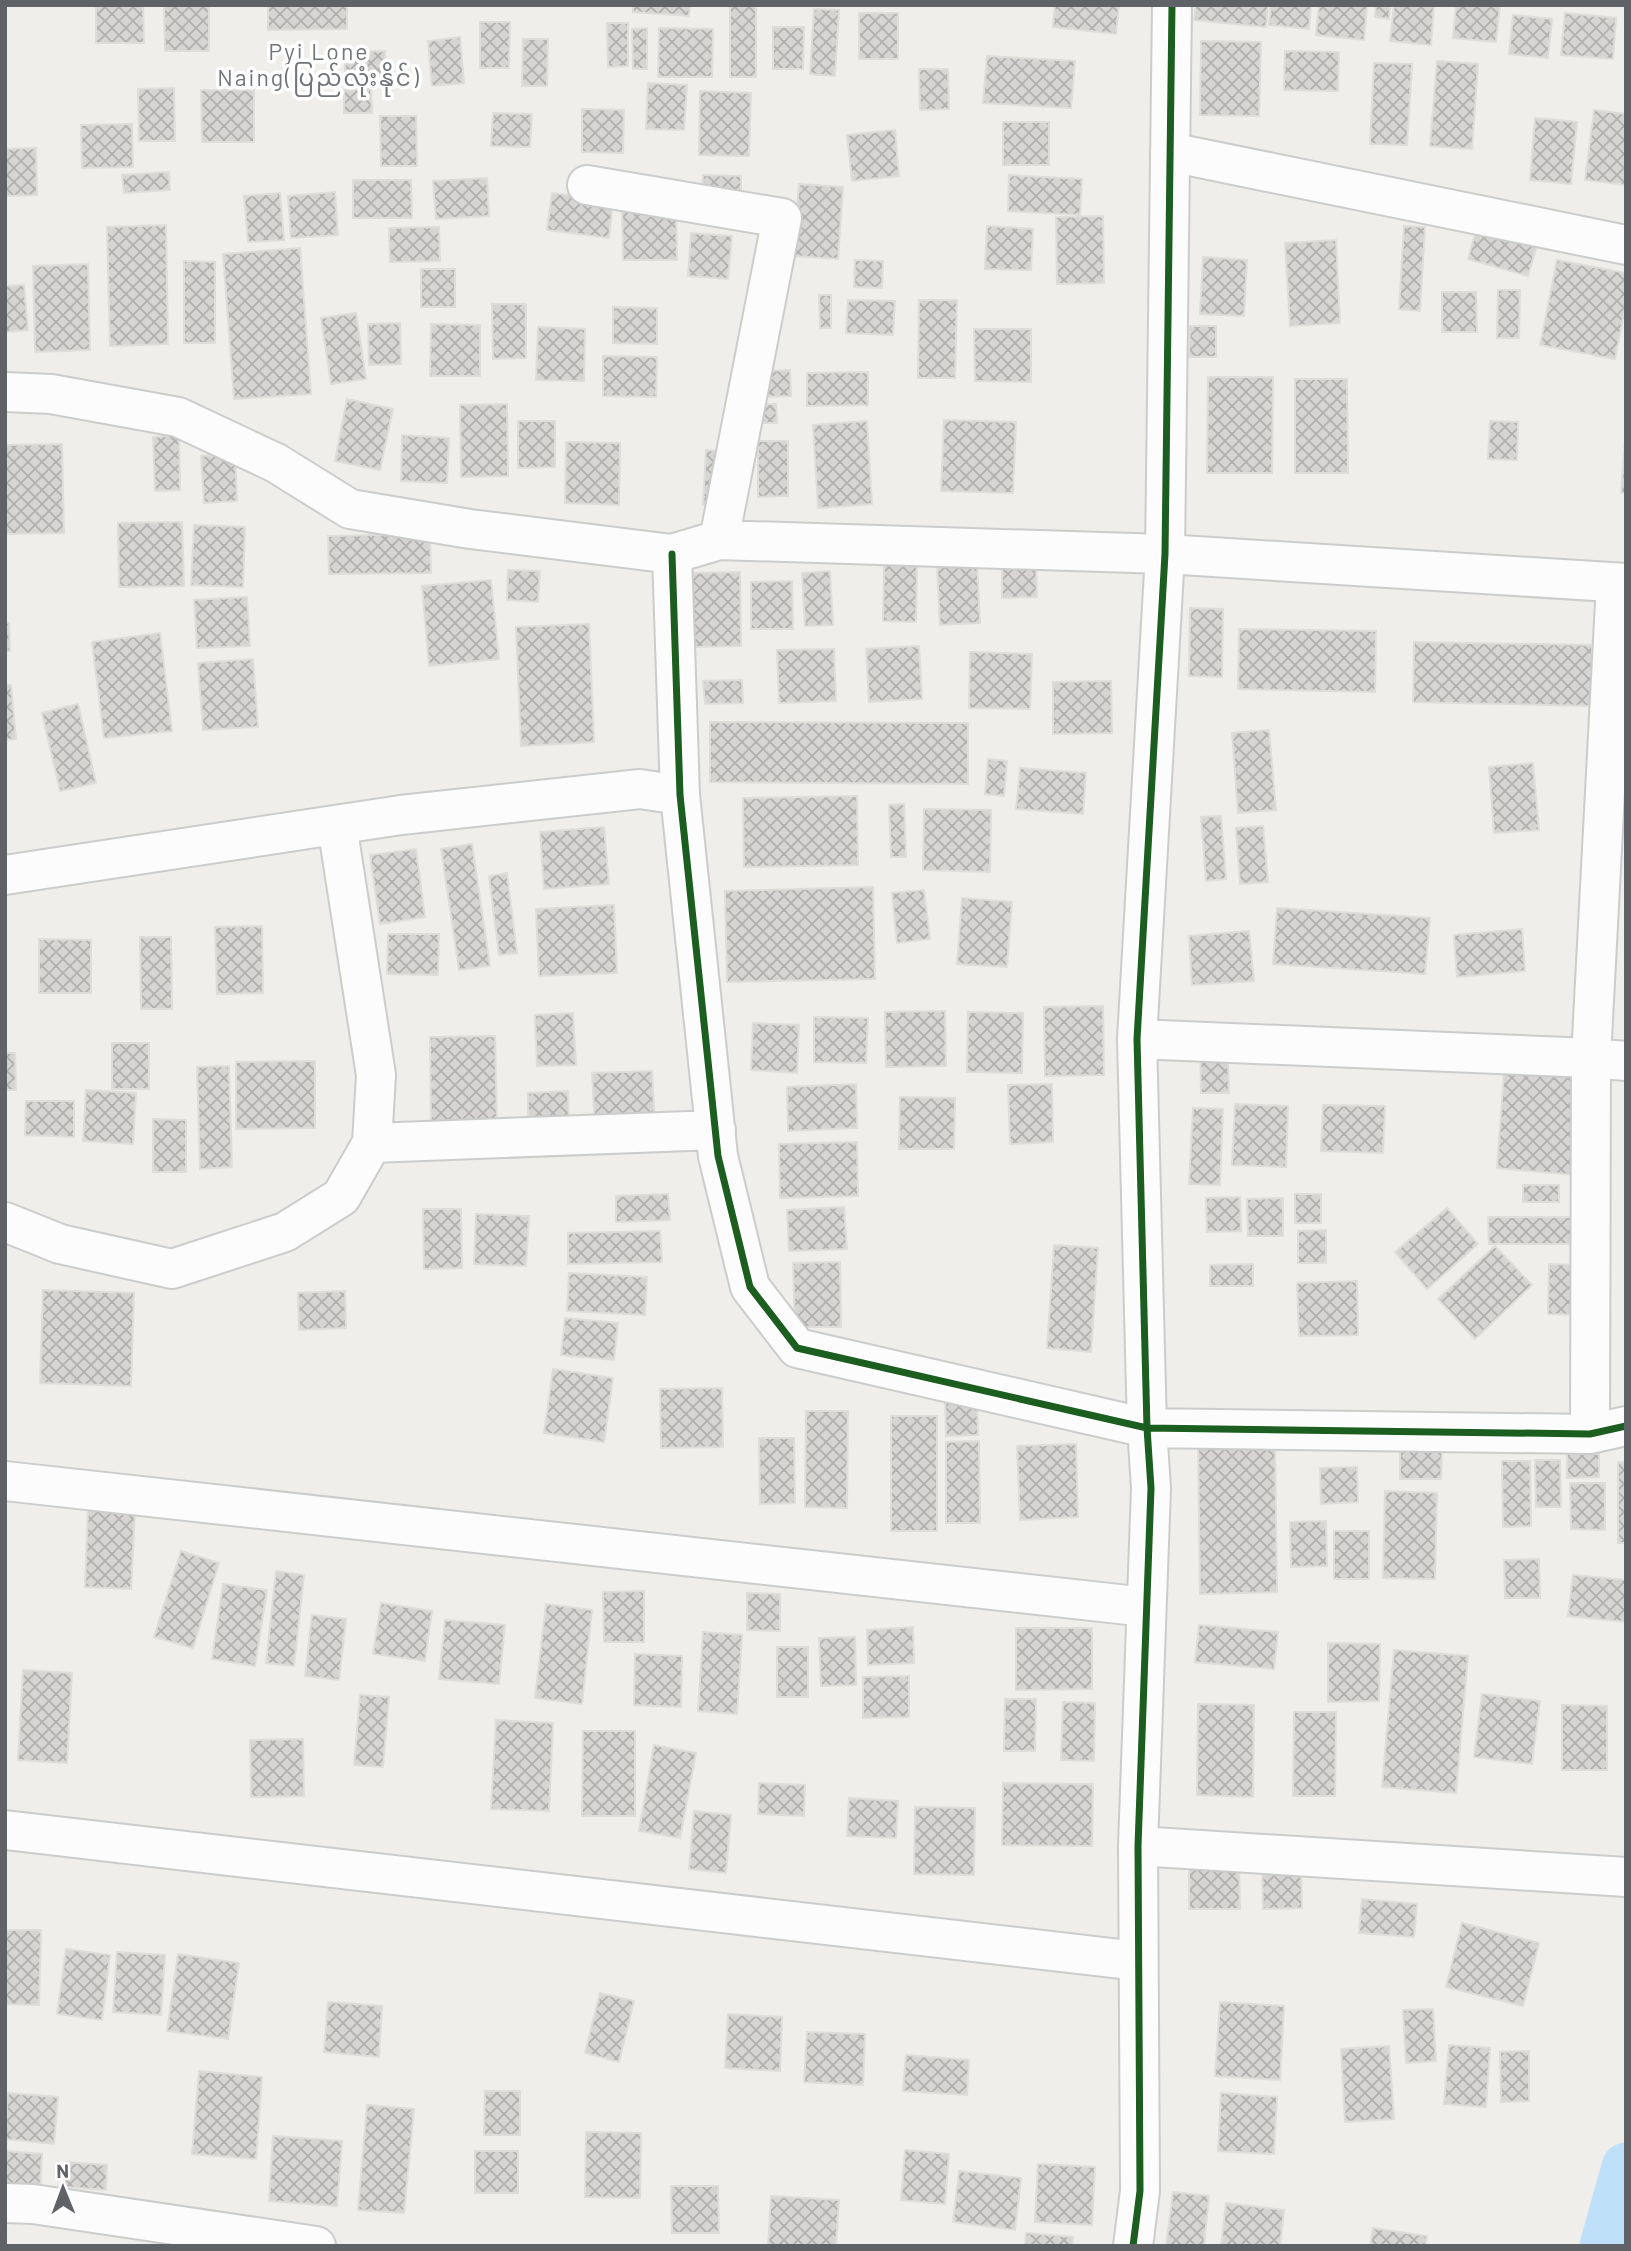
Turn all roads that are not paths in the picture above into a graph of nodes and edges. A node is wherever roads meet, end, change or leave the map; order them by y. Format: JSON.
{"nodes":[{"id":1,"x":1172,"y":5,"type":"edge"},
{"id":2,"x":1170,"y":152,"type":"junction"},
{"id":3,"x":587,"y":185,"type":"dead end"},
{"id":4,"x":1626,"y":245,"type":"edge"},
{"id":5,"x":5,"y":392,"type":"edge"},
{"id":6,"x":719,"y":540,"type":"junction"},
{"id":7,"x":672,"y":554,"type":"junction"},
{"id":8,"x":1166,"y":554,"type":"junction"},
{"id":9,"x":1621,"y":583,"type":"edge"},
{"id":10,"x":680,"y":795,"type":"junction"},
{"id":11,"x":337,"y":825,"type":"junction"},
{"id":12,"x":5,"y":875,"type":"edge"},
{"id":13,"x":1137,"y":1039,"type":"junction"},
{"id":14,"x":1608,"y":1060,"type":"edge"},
{"id":15,"x":716,"y":1129,"type":"junction"},
{"id":16,"x":372,"y":1143,"type":"junction"},
{"id":17,"x":5,"y":1222,"type":"edge"},
{"id":18,"x":1147,"y":1428,"type":"junction"},
{"id":19,"x":1608,"y":1430,"type":"edge"},
{"id":20,"x":5,"y":1481,"type":"edge"},
{"id":21,"x":1146,"y":1607,"type":"junction"},
{"id":22,"x":5,"y":1830,"type":"edge"},
{"id":23,"x":1138,"y":1846,"type":"junction"},
{"id":24,"x":1626,"y":1877,"type":"edge"},
{"id":25,"x":1138,"y":1961,"type":"junction"},
{"id":26,"x":5,"y":2203,"type":"edge"},
{"id":27,"x":316,"y":2246,"type":"edge"},
{"id":28,"x":1133,"y":2246,"type":"edge"}],
"edges":[{"from":1,"to":2,"type":"street"},
{"from":2,"to":4,"type":"street"},
{"from":2,"to":8,"type":"street"},
{"from":3,"to":6,"type":"street"},
{"from":5,"to":7,"type":"street"},
{"from":6,"to":7,"type":"street"},
{"from":6,"to":8,"type":"street"},
{"from":7,"to":10,"type":"street"},
{"from":8,"to":9,"type":"street"},
{"from":8,"to":13,"type":"street"},
{"from":9,"to":14,"type":"street"},
{"from":10,"to":11,"type":"street"},
{"from":10,"to":15,"type":"street"},
{"from":11,"to":12,"type":"street"},
{"from":11,"to":16,"type":"street"},
{"from":13,"to":14,"type":"street"},
{"from":13,"to":18,"type":"street"},
{"from":14,"to":19,"type":"street"},
{"from":15,"to":16,"type":"street"},
{"from":15,"to":18,"type":"street"},
{"from":16,"to":17,"type":"street"},
{"from":18,"to":19,"type":"street"},
{"from":18,"to":21,"type":"street"},
{"from":20,"to":21,"type":"street"},
{"from":21,"to":23,"type":"street"},
{"from":22,"to":25,"type":"street"},
{"from":23,"to":24,"type":"street"},
{"from":23,"to":25,"type":"street"},
{"from":25,"to":28,"type":"street"},
{"from":26,"to":27,"type":"street"}]}
